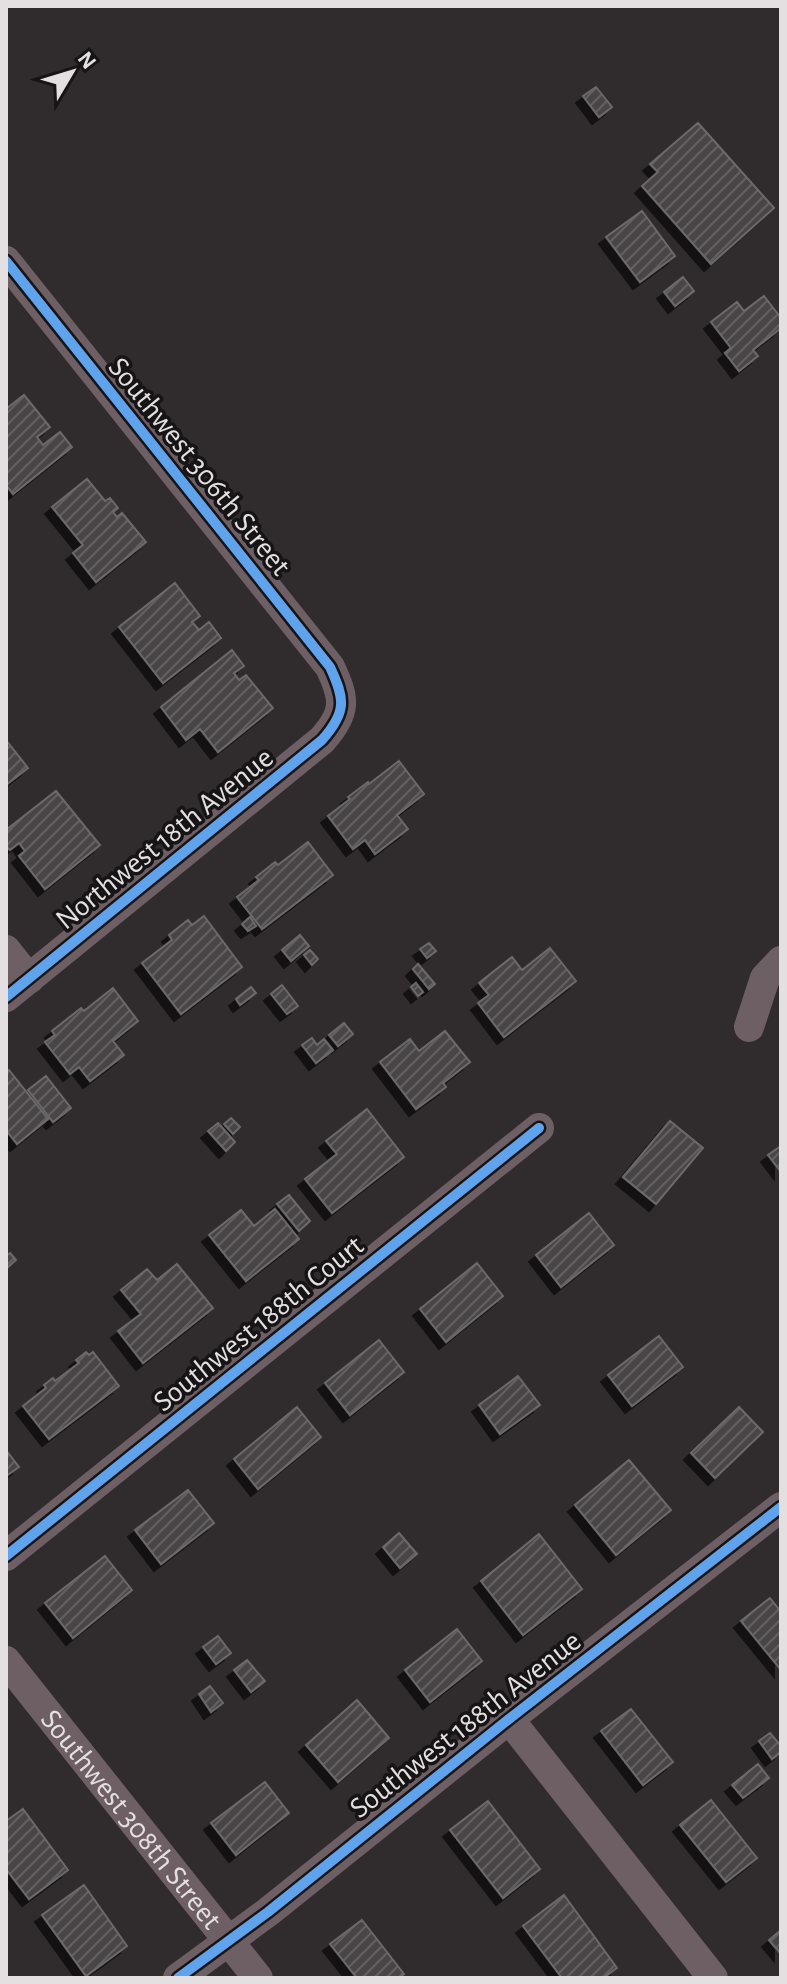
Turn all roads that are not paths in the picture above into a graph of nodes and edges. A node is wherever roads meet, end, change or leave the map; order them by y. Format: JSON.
{"nodes":[{"id":1,"x":6,"y":261,"type":"edge"},
{"id":2,"x":342,"y":708,"type":"joint"},
{"id":3,"x":6,"y":950,"type":"edge"},
{"id":4,"x":781,"y":961,"type":"edge"},
{"id":5,"x":17,"y":988,"type":"edge"},
{"id":6,"x":749,"y":1027,"type":"dead end"},
{"id":7,"x":539,"y":1128,"type":"dead end"},
{"id":8,"x":781,"y":1507,"type":"edge"},
{"id":9,"x":6,"y":1556,"type":"edge"},
{"id":10,"x":6,"y":1661,"type":"edge"},
{"id":11,"x":509,"y":1719,"type":"junction"},
{"id":12,"x":228,"y":1941,"type":"junction"},
{"id":13,"x":178,"y":1978,"type":"edge"},
{"id":14,"x":258,"y":1978,"type":"edge"},
{"id":15,"x":713,"y":1978,"type":"edge"}],
"edges":[{"from":1,"to":2,"type":"street","name":"Southwest 306th Street"},
{"from":2,"to":5,"type":"street","name":"Northwest 18th Avenue"},
{"from":3,"to":5,"type":"street"},
{"from":4,"to":6,"type":"street"},
{"from":7,"to":9,"type":"street","name":"Southwest 188th Court"},
{"from":8,"to":11,"type":"street","name":"Southwest 188th Avenue"},
{"from":10,"to":12,"type":"street","name":"Southwest 308th Street"},
{"from":11,"to":12,"type":"street","name":"Southwest 188th Avenue"},
{"from":11,"to":15,"type":"street"},
{"from":12,"to":13,"type":"street","name":"Southwest 188th Avenue"},
{"from":12,"to":14,"type":"street","name":"Southwest 308th Street"}]}
